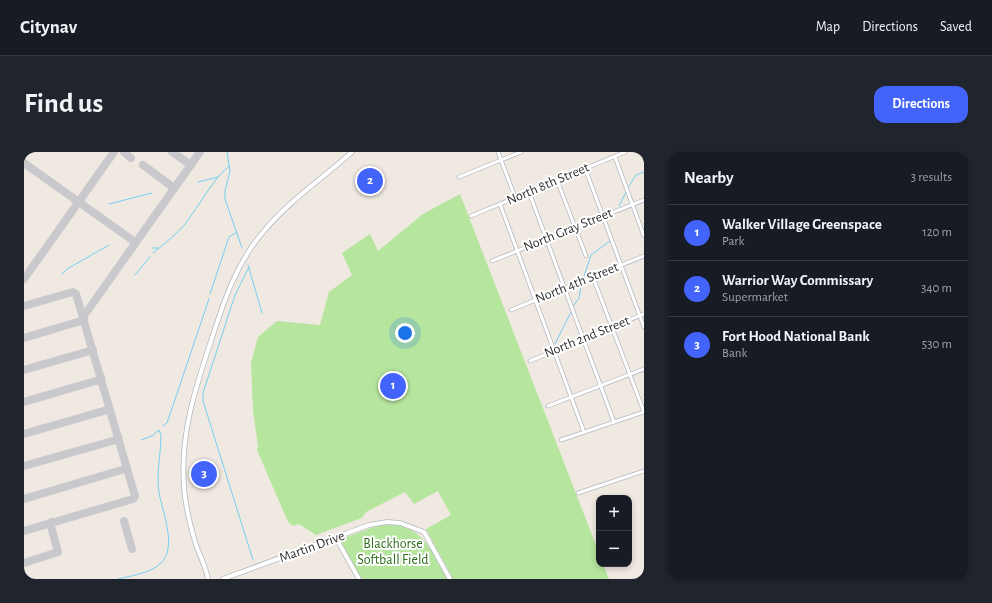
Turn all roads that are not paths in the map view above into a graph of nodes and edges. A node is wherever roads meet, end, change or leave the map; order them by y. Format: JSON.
{"nodes":[{"id":1,"x":352,"y":152,"type":"edge"},
{"id":2,"x":498,"y":152,"type":"edge"},
{"id":3,"x":521,"y":152,"type":"edge"},
{"id":4,"x":625,"y":152,"type":"edge"},
{"id":5,"x":615,"y":157,"type":"junction"},
{"id":6,"x":501,"y":160,"type":"junction"},
{"id":7,"x":585,"y":168,"type":"junction"},
{"id":8,"x":459,"y":177,"type":"dead end"},
{"id":9,"x":557,"y":180,"type":"junction"},
{"id":10,"x":529,"y":192,"type":"junction"},
{"id":11,"x":515,"y":197,"type":"junction"},
{"id":12,"x":644,"y":200,"type":"edge"},
{"id":13,"x":500,"y":204,"type":"junction"},
{"id":14,"x":634,"y":204,"type":"junction"},
{"id":15,"x":471,"y":216,"type":"dead end"},
{"id":16,"x":603,"y":216,"type":"junction"},
{"id":17,"x":575,"y":227,"type":"junction"},
{"id":18,"x":644,"y":236,"type":"edge"},
{"id":19,"x":546,"y":239,"type":"junction"},
{"id":20,"x":517,"y":250,"type":"junction"},
{"id":21,"x":586,"y":256,"type":"dead end"},
{"id":22,"x":644,"y":256,"type":"edge"},
{"id":23,"x":492,"y":261,"type":"dead end"},
{"id":24,"x":621,"y":265,"type":"junction"},
{"id":25,"x":593,"y":277,"type":"junction"},
{"id":26,"x":565,"y":288,"type":"junction"},
{"id":27,"x":536,"y":300,"type":"junction"},
{"id":28,"x":511,"y":310,"type":"dead end"},
{"id":29,"x":644,"y":314,"type":"edge"},
{"id":30,"x":640,"y":316,"type":"junction"},
{"id":31,"x":612,"y":327,"type":"junction"},
{"id":32,"x":644,"y":327,"type":"edge"},
{"id":33,"x":583,"y":339,"type":"junction"},
{"id":34,"x":554,"y":351,"type":"junction"},
{"id":35,"x":530,"y":361,"type":"dead end"},
{"id":36,"x":644,"y":369,"type":"edge"},
{"id":37,"x":630,"y":374,"type":"junction"},
{"id":38,"x":601,"y":386,"type":"junction"},
{"id":39,"x":572,"y":397,"type":"junction"},
{"id":40,"x":548,"y":406,"type":"dead end"},
{"id":41,"x":644,"y":412,"type":"edge"},
{"id":42,"x":614,"y":422,"type":"junction"},
{"id":43,"x":584,"y":432,"type":"junction"},
{"id":44,"x":561,"y":440,"type":"dead end"},
{"id":45,"x":644,"y":472,"type":"edge"},
{"id":46,"x":578,"y":493,"type":"dead end"},
{"id":47,"x":336,"y":538,"type":"junction"},
{"id":48,"x":207,"y":577,"type":"edge"},
{"id":49,"x":211,"y":579,"type":"edge"},
{"id":50,"x":223,"y":579,"type":"edge"},
{"id":51,"x":359,"y":579,"type":"edge"},
{"id":52,"x":450,"y":579,"type":"edge"}],
"edges":[{"from":1,"to":48,"type":"street"},
{"from":2,"to":6,"type":"street"},
{"from":3,"to":6,"type":"street"},
{"from":4,"to":5,"type":"street","name":"North 8th Street"},
{"from":5,"to":7,"type":"street","name":"North 8th Street"},
{"from":5,"to":14,"type":"street"},
{"from":6,"to":8,"type":"street"},
{"from":6,"to":11,"type":"street"},
{"from":7,"to":9,"type":"street","name":"North 8th Street"},
{"from":7,"to":16,"type":"street"},
{"from":9,"to":10,"type":"street","name":"North 8th Street"},
{"from":9,"to":17,"type":"street"},
{"from":10,"to":11,"type":"street","name":"North 8th Street"},
{"from":10,"to":19,"type":"street"},
{"from":11,"to":13,"type":"street","name":"North 8th Street"},
{"from":12,"to":14,"type":"street","name":"North Gray Street"},
{"from":13,"to":15,"type":"street","name":"North 8th Street"},
{"from":13,"to":20,"type":"street"},
{"from":14,"to":16,"type":"street","name":"North Gray Street"},
{"from":14,"to":18,"type":"street"},
{"from":16,"to":17,"type":"street","name":"North Gray Street"},
{"from":16,"to":24,"type":"street"},
{"from":17,"to":19,"type":"street","name":"North Gray Street"},
{"from":17,"to":21,"type":"street"},
{"from":19,"to":20,"type":"street","name":"North Gray Street"},
{"from":19,"to":26,"type":"street"},
{"from":20,"to":23,"type":"street","name":"North Gray Street"},
{"from":20,"to":27,"type":"street"},
{"from":22,"to":24,"type":"street","name":"North 4th Street"},
{"from":24,"to":25,"type":"street","name":"North 4th Street"},
{"from":24,"to":30,"type":"street"},
{"from":25,"to":26,"type":"street","name":"North 4th Street"},
{"from":25,"to":31,"type":"street"},
{"from":26,"to":27,"type":"street","name":"North 4th Street"},
{"from":26,"to":33,"type":"street"},
{"from":27,"to":28,"type":"street","name":"North 4th Street"},
{"from":27,"to":34,"type":"street"},
{"from":29,"to":30,"type":"street","name":"North 2nd Street"},
{"from":30,"to":31,"type":"street","name":"North 2nd Street"},
{"from":30,"to":32,"type":"street"},
{"from":31,"to":33,"type":"street","name":"North 2nd Street"},
{"from":31,"to":37,"type":"street"},
{"from":33,"to":34,"type":"street","name":"North 2nd Street"},
{"from":33,"to":38,"type":"street"},
{"from":34,"to":35,"type":"street","name":"North 2nd Street"},
{"from":34,"to":39,"type":"street"},
{"from":36,"to":37,"type":"street"},
{"from":37,"to":38,"type":"street"},
{"from":37,"to":41,"type":"street"},
{"from":38,"to":39,"type":"street"},
{"from":38,"to":42,"type":"street"},
{"from":39,"to":40,"type":"street"},
{"from":39,"to":43,"type":"street"},
{"from":41,"to":42,"type":"street"},
{"from":42,"to":43,"type":"street"},
{"from":43,"to":44,"type":"street"},
{"from":45,"to":46,"type":"street"},
{"from":47,"to":50,"type":"street","name":"Martin Drive"},
{"from":47,"to":51,"type":"street"},
{"from":47,"to":52,"type":"street","name":"Martin Drive"},
{"from":48,"to":49,"type":"street"}]}
